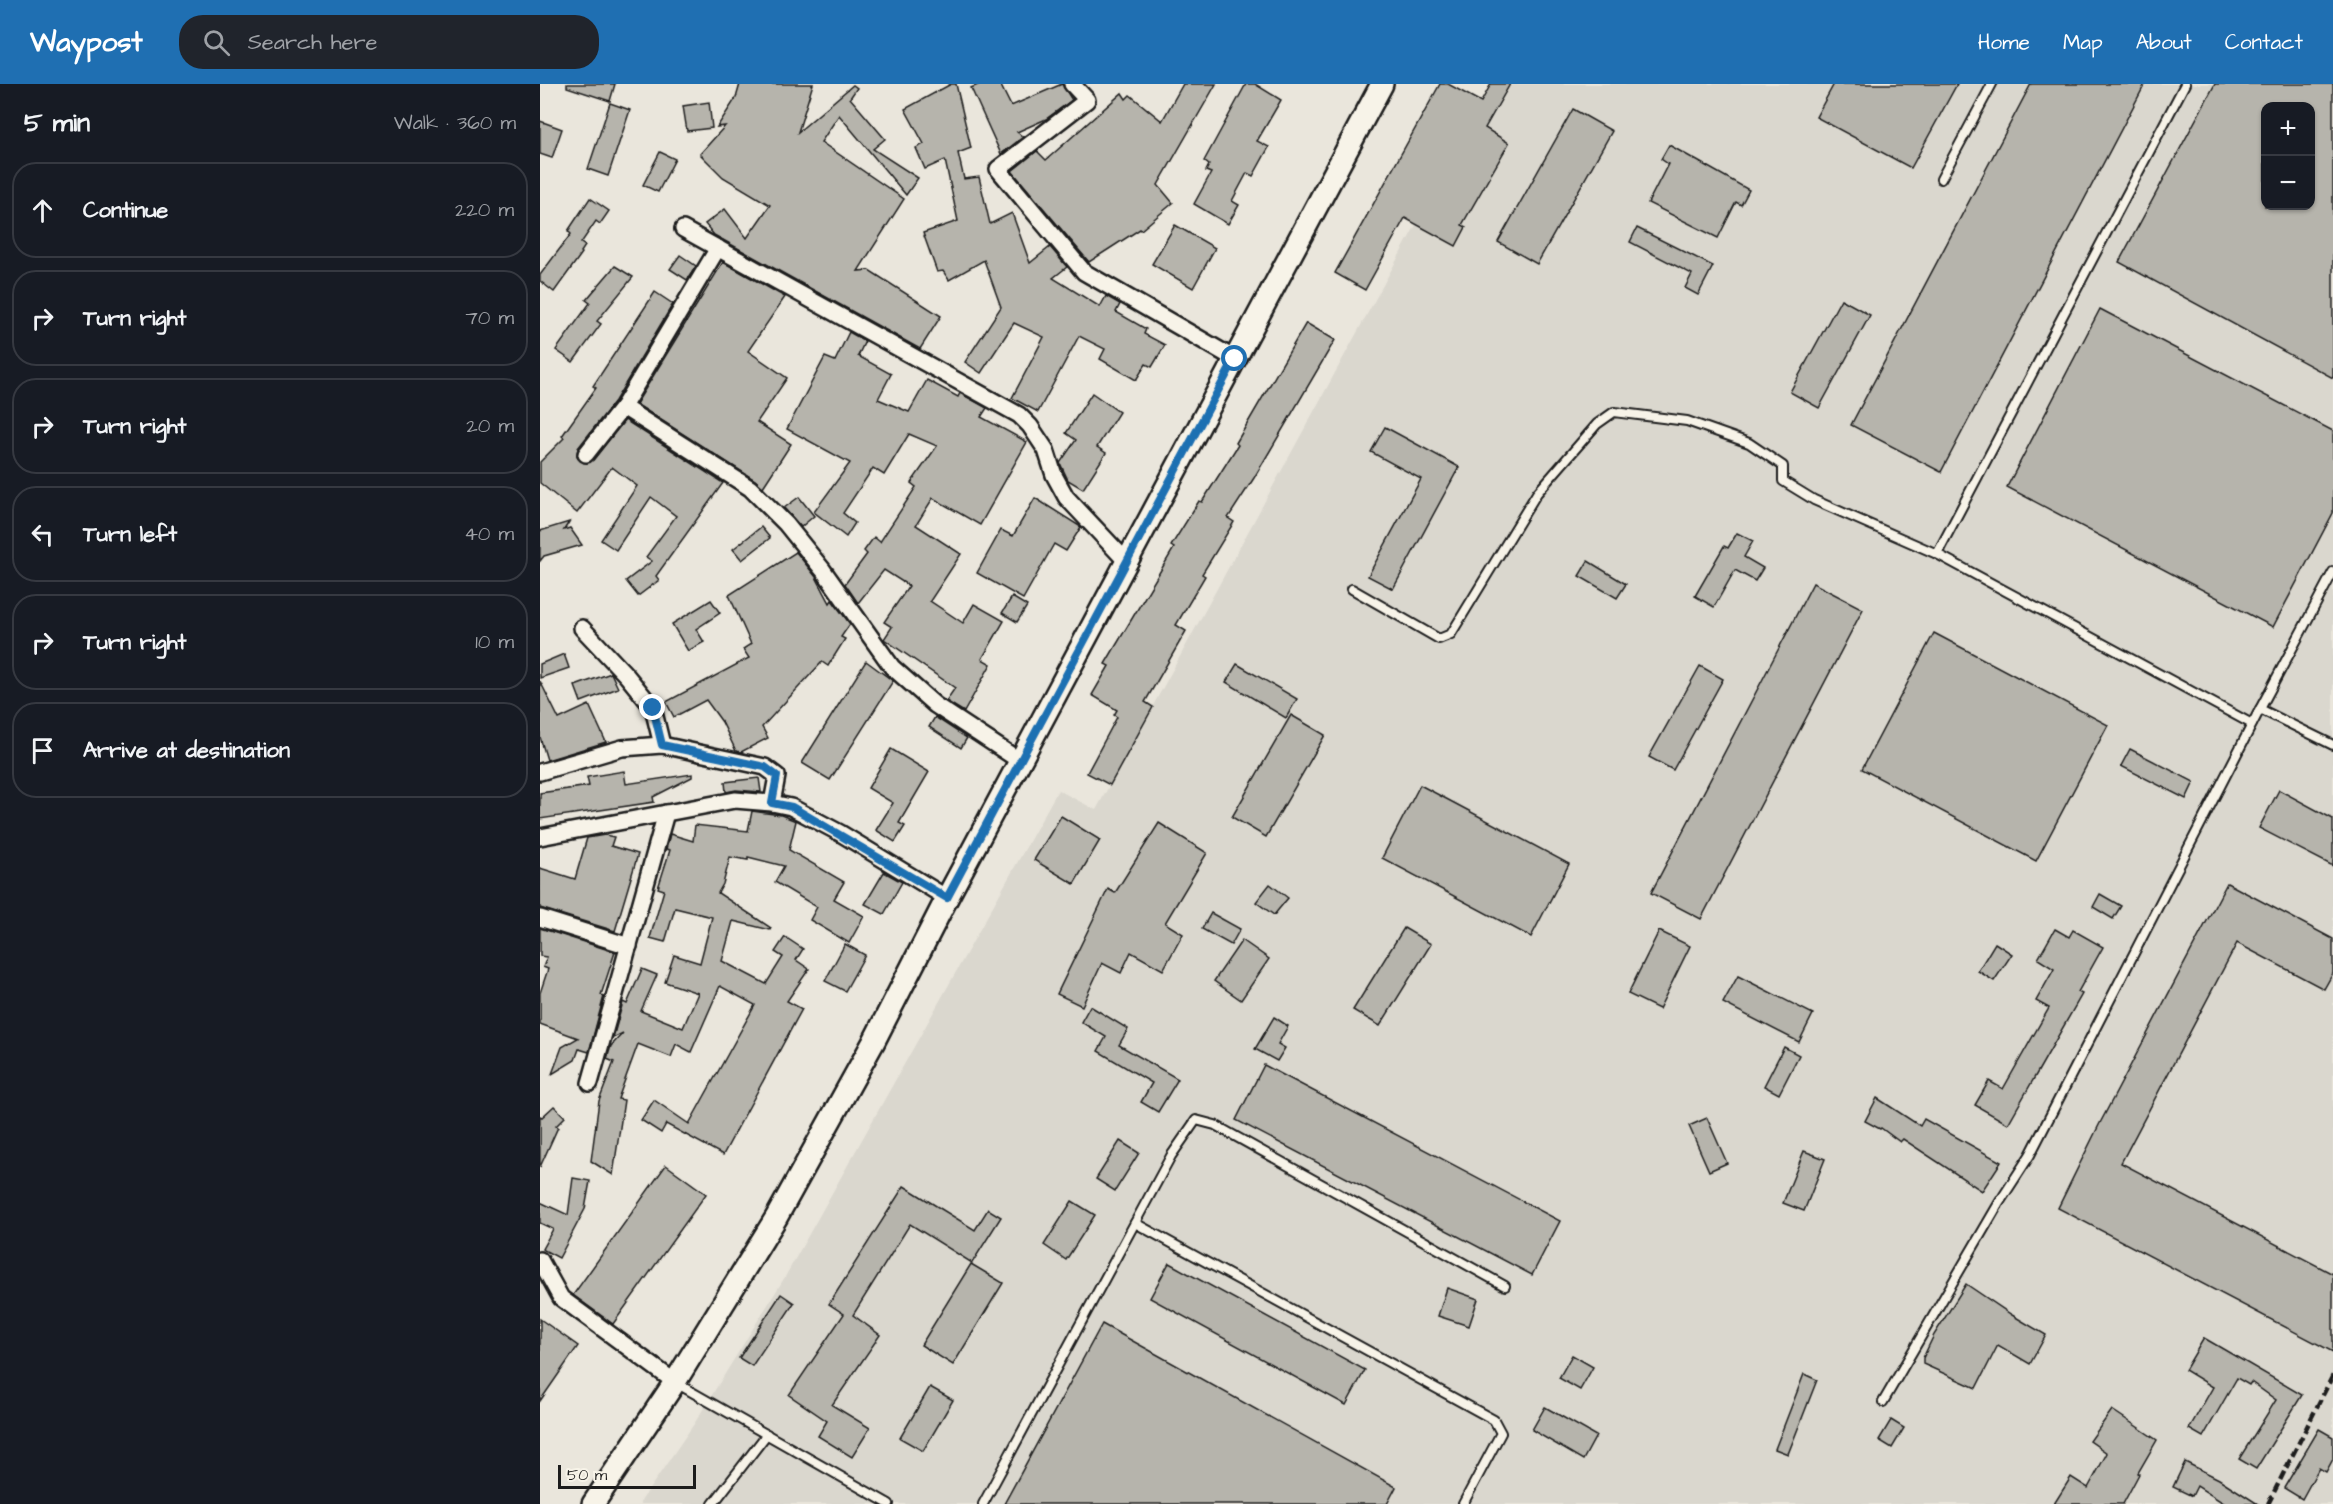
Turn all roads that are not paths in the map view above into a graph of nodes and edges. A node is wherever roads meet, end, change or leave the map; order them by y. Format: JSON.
{"nodes":[{"id":1,"x":1072,"y":84,"type":"edge"},
{"id":2,"x":1382,"y":84,"type":"edge"},
{"id":3,"x":1992,"y":84,"type":"edge"},
{"id":4,"x":2185,"y":84,"type":"edge"},
{"id":5,"x":1941,"y":179,"type":"dead end"},
{"id":6,"x":683,"y":229,"type":"dead end"},
{"id":7,"x":718,"y":248,"type":"junction"},
{"id":8,"x":1235,"y":359,"type":"junction"},
{"id":9,"x":622,"y":407,"type":"junction"},
{"id":10,"x":586,"y":454,"type":"dead end"},
{"id":11,"x":1936,"y":554,"type":"junction"},
{"id":12,"x":1128,"y":563,"type":"junction"},
{"id":13,"x":2333,"y":572,"type":"edge"},
{"id":14,"x":1352,"y":589,"type":"dead end"},
{"id":15,"x":582,"y":628,"type":"dead end"},
{"id":16,"x":2260,"y":709,"type":"junction"},
{"id":17,"x":2252,"y":724,"type":"junction"},
{"id":18,"x":662,"y":745,"type":"junction"},
{"id":19,"x":2333,"y":745,"type":"edge"},
{"id":20,"x":1020,"y":761,"type":"junction"},
{"id":21,"x":540,"y":772,"type":"edge"},
{"id":22,"x":772,"y":803,"type":"junction"},
{"id":23,"x":666,"y":813,"type":"junction"},
{"id":24,"x":540,"y":837,"type":"edge"},
{"id":25,"x":947,"y":898,"type":"junction"},
{"id":26,"x":540,"y":918,"type":"edge"},
{"id":27,"x":629,"y":946,"type":"junction"},
{"id":28,"x":590,"y":1083,"type":"dead end"},
{"id":29,"x":1135,"y":1223,"type":"junction"},
{"id":30,"x":540,"y":1260,"type":"edge"},
{"id":31,"x":1505,"y":1286,"type":"dead end"},
{"id":32,"x":675,"y":1382,"type":"junction"},
{"id":33,"x":1883,"y":1402,"type":"dead end"},
{"id":34,"x":766,"y":1434,"type":"junction"},
{"id":35,"x":593,"y":1504,"type":"edge"},
{"id":36,"x":713,"y":1504,"type":"edge"},
{"id":37,"x":889,"y":1504,"type":"edge"},
{"id":38,"x":983,"y":1504,"type":"edge"},
{"id":39,"x":1462,"y":1504,"type":"edge"}],
"edges":[{"from":1,"to":8,"type":"street"},
{"from":2,"to":8,"type":"main road"},
{"from":3,"to":5,"type":"lane"},
{"from":4,"to":11,"type":"lane"},
{"from":6,"to":7,"type":"street"},
{"from":7,"to":9,"type":"street"},
{"from":7,"to":12,"type":"street"},
{"from":8,"to":12,"type":"main road"},
{"from":9,"to":10,"type":"street"},
{"from":9,"to":20,"type":"street"},
{"from":11,"to":14,"type":"lane"},
{"from":11,"to":17,"type":"lane"},
{"from":12,"to":20,"type":"main road"},
{"from":13,"to":16,"type":"lane"},
{"from":15,"to":18,"type":"street"},
{"from":16,"to":17,"type":"lane"},
{"from":16,"to":19,"type":"lane"},
{"from":17,"to":33,"type":"lane"},
{"from":18,"to":21,"type":"street"},
{"from":18,"to":22,"type":"street"},
{"from":20,"to":25,"type":"main road"},
{"from":22,"to":23,"type":"street"},
{"from":22,"to":25,"type":"street"},
{"from":23,"to":24,"type":"street"},
{"from":23,"to":27,"type":"street"},
{"from":25,"to":32,"type":"main road"},
{"from":26,"to":27,"type":"street"},
{"from":27,"to":28,"type":"street"},
{"from":29,"to":31,"type":"lane"},
{"from":29,"to":38,"type":"lane"},
{"from":29,"to":39,"type":"lane"},
{"from":30,"to":32,"type":"street"},
{"from":32,"to":34,"type":"lane"},
{"from":32,"to":35,"type":"main road"},
{"from":34,"to":36,"type":"lane"},
{"from":34,"to":37,"type":"lane"}]}
